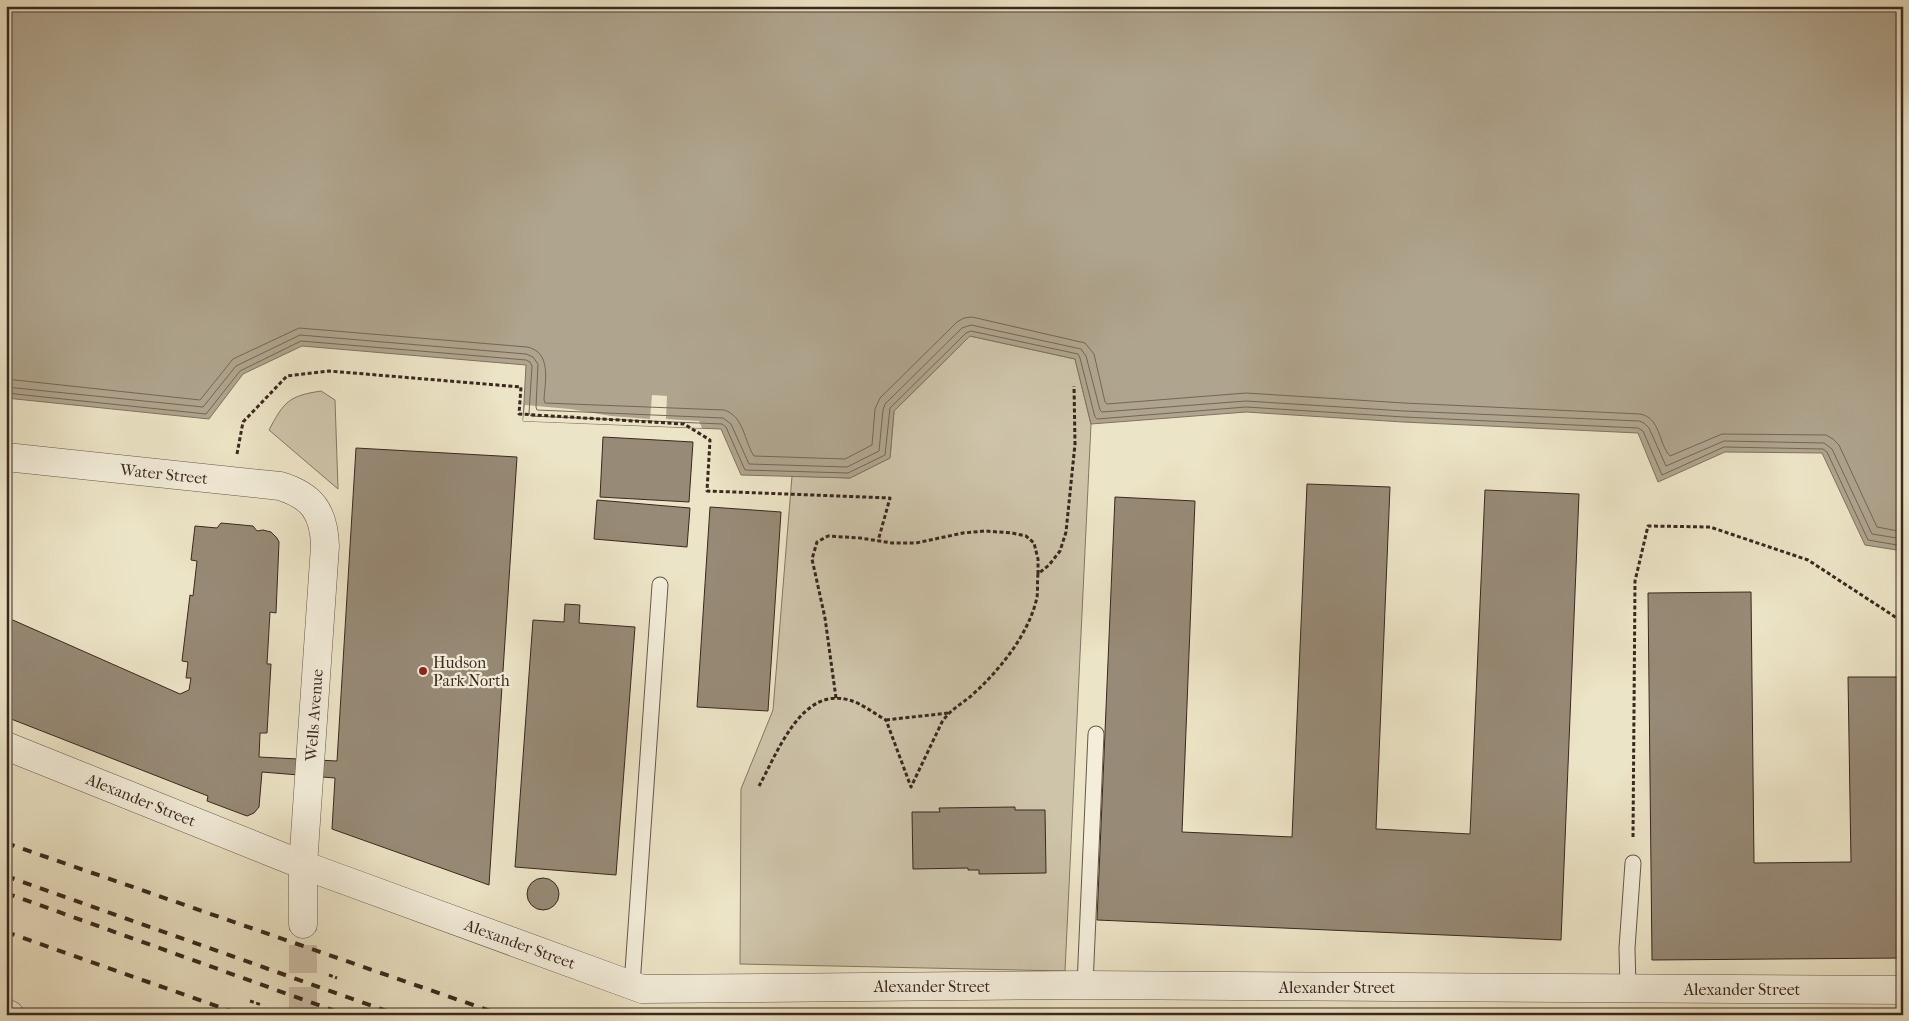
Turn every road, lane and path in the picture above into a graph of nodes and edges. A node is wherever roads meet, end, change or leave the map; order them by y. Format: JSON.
{"nodes":[{"id":1,"x":1074,"y":386,"type":"dead end"},
{"id":2,"x":6,"y":457,"type":"edge"},
{"id":3,"x":232,"y":481,"type":"junction"},
{"id":4,"x":315,"y":507,"type":"joint"},
{"id":5,"x":878,"y":541,"type":"junction"},
{"id":6,"x":1038,"y":574,"type":"junction"},
{"id":7,"x":660,"y":585,"type":"dead end"},
{"id":8,"x":1903,"y":622,"type":"edge"},
{"id":9,"x":836,"y":698,"type":"junction"},
{"id":10,"x":948,"y":713,"type":"junction"},
{"id":11,"x":886,"y":720,"type":"junction"},
{"id":12,"x":1096,"y":734,"type":"dead end"},
{"id":13,"x":6,"y":746,"type":"edge"},
{"id":14,"x":759,"y":786,"type":"dead end"},
{"id":15,"x":1633,"y":837,"type":"dead end"},
{"id":16,"x":1633,"y":862,"type":"dead end"},
{"id":17,"x":303,"y":865,"type":"junction"},
{"id":18,"x":303,"y":924,"type":"tunnel mouth"},
{"id":19,"x":329,"y":975,"type":"dead end"},
{"id":20,"x":338,"y":978,"type":"dead end"},
{"id":21,"x":632,"y":985,"type":"junction"},
{"id":22,"x":1085,"y":985,"type":"junction"},
{"id":23,"x":1628,"y":988,"type":"junction"},
{"id":24,"x":1903,"y":990,"type":"edge"},
{"id":25,"x":250,"y":1001,"type":"dead end"},
{"id":26,"x":262,"y":1005,"type":"dead end"},
{"id":27,"x":6,"y":1013,"type":"edge"},
{"id":28,"x":10,"y":1015,"type":"edge"}],
"edges":[{"from":1,"to":6,"type":"path"},
{"from":2,"to":3,"type":"street","name":"Water Street"},
{"from":3,"to":4,"type":"street","name":"Water Street"},
{"from":3,"to":5,"type":"path"},
{"from":4,"to":17,"type":"street","name":"Wells Avenue"},
{"from":5,"to":6,"type":"path"},
{"from":5,"to":9,"type":"path"},
{"from":6,"to":10,"type":"path"},
{"from":7,"to":21,"type":"lane"},
{"from":8,"to":15,"type":"path"},
{"from":9,"to":11,"type":"path"},
{"from":9,"to":14,"type":"path"},
{"from":10,"to":11,"type":"path"},
{"from":10,"to":11,"type":"path"},
{"from":12,"to":22,"type":"lane"},
{"from":13,"to":17,"type":"street","name":"Alexander Street"},
{"from":16,"to":23,"type":"lane"},
{"from":17,"to":18,"type":"street","name":"Wells Avenue"},
{"from":17,"to":21,"type":"street","name":"Alexander Street"},
{"from":19,"to":20,"type":"path"},
{"from":21,"to":22,"type":"street","name":"Alexander Street"},
{"from":22,"to":23,"type":"street","name":"Alexander Street"},
{"from":23,"to":24,"type":"street","name":"Alexander Street"},
{"from":25,"to":26,"type":"path"},
{"from":27,"to":28,"type":"street"}]}
